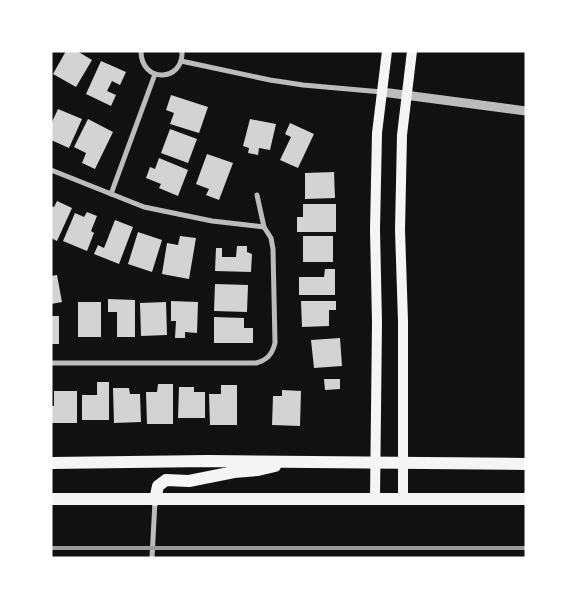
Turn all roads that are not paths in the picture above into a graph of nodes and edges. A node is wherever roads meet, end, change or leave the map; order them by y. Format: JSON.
{"nodes":[{"id":1,"x":141,"y":51,"type":"edge"},
{"id":2,"x":182,"y":51,"type":"edge"},
{"id":3,"x":387,"y":51,"type":"edge"},
{"id":4,"x":412,"y":51,"type":"edge"},
{"id":5,"x":181,"y":61,"type":"junction"},
{"id":6,"x":155,"y":74,"type":"junction"},
{"id":7,"x":382,"y":92,"type":"junction"},
{"id":8,"x":407,"y":96,"type":"junction"},
{"id":9,"x":526,"y":111,"type":"edge"},
{"id":10,"x":51,"y":170,"type":"edge"},
{"id":11,"x":111,"y":194,"type":"junction"},
{"id":12,"x":257,"y":195,"type":"dead end"},
{"id":13,"x":264,"y":227,"type":"junction"},
{"id":14,"x":51,"y":363,"type":"edge"},
{"id":15,"x":289,"y":462,"type":"junction"},
{"id":16,"x":376,"y":462,"type":"junction"},
{"id":17,"x":404,"y":462,"type":"junction"},
{"id":18,"x":51,"y":464,"type":"edge"},
{"id":19,"x":526,"y":464,"type":"edge"},
{"id":20,"x":51,"y":499,"type":"edge"},
{"id":21,"x":376,"y":499,"type":"junction"},
{"id":22,"x":403,"y":499,"type":"junction"},
{"id":23,"x":526,"y":499,"type":"edge"},
{"id":24,"x":155,"y":500,"type":"junction"},
{"id":25,"x":152,"y":558,"type":"edge"}],
"edges":[{"from":1,"to":6,"type":"street"},
{"from":2,"to":5,"type":"street"},
{"from":3,"to":7,"type":"main road"},
{"from":4,"to":8,"type":"main road"},
{"from":5,"to":6,"type":"street"},
{"from":5,"to":7,"type":"street"},
{"from":6,"to":11,"type":"street"},
{"from":7,"to":8,"type":"street"},
{"from":7,"to":16,"type":"main road"},
{"from":8,"to":9,"type":"street"},
{"from":8,"to":17,"type":"main road"},
{"from":10,"to":11,"type":"street"},
{"from":11,"to":13,"type":"street"},
{"from":12,"to":13,"type":"street"},
{"from":13,"to":14,"type":"street"},
{"from":15,"to":16,"type":"main road"},
{"from":15,"to":18,"type":"main road"},
{"from":15,"to":24,"type":"main road"},
{"from":16,"to":17,"type":"main road"},
{"from":16,"to":21,"type":"main road"},
{"from":17,"to":19,"type":"main road"},
{"from":17,"to":22,"type":"main road"},
{"from":20,"to":24,"type":"main road"},
{"from":21,"to":22,"type":"main road"},
{"from":21,"to":24,"type":"main road"},
{"from":22,"to":23,"type":"main road"},
{"from":24,"to":25,"type":"street"}]}
